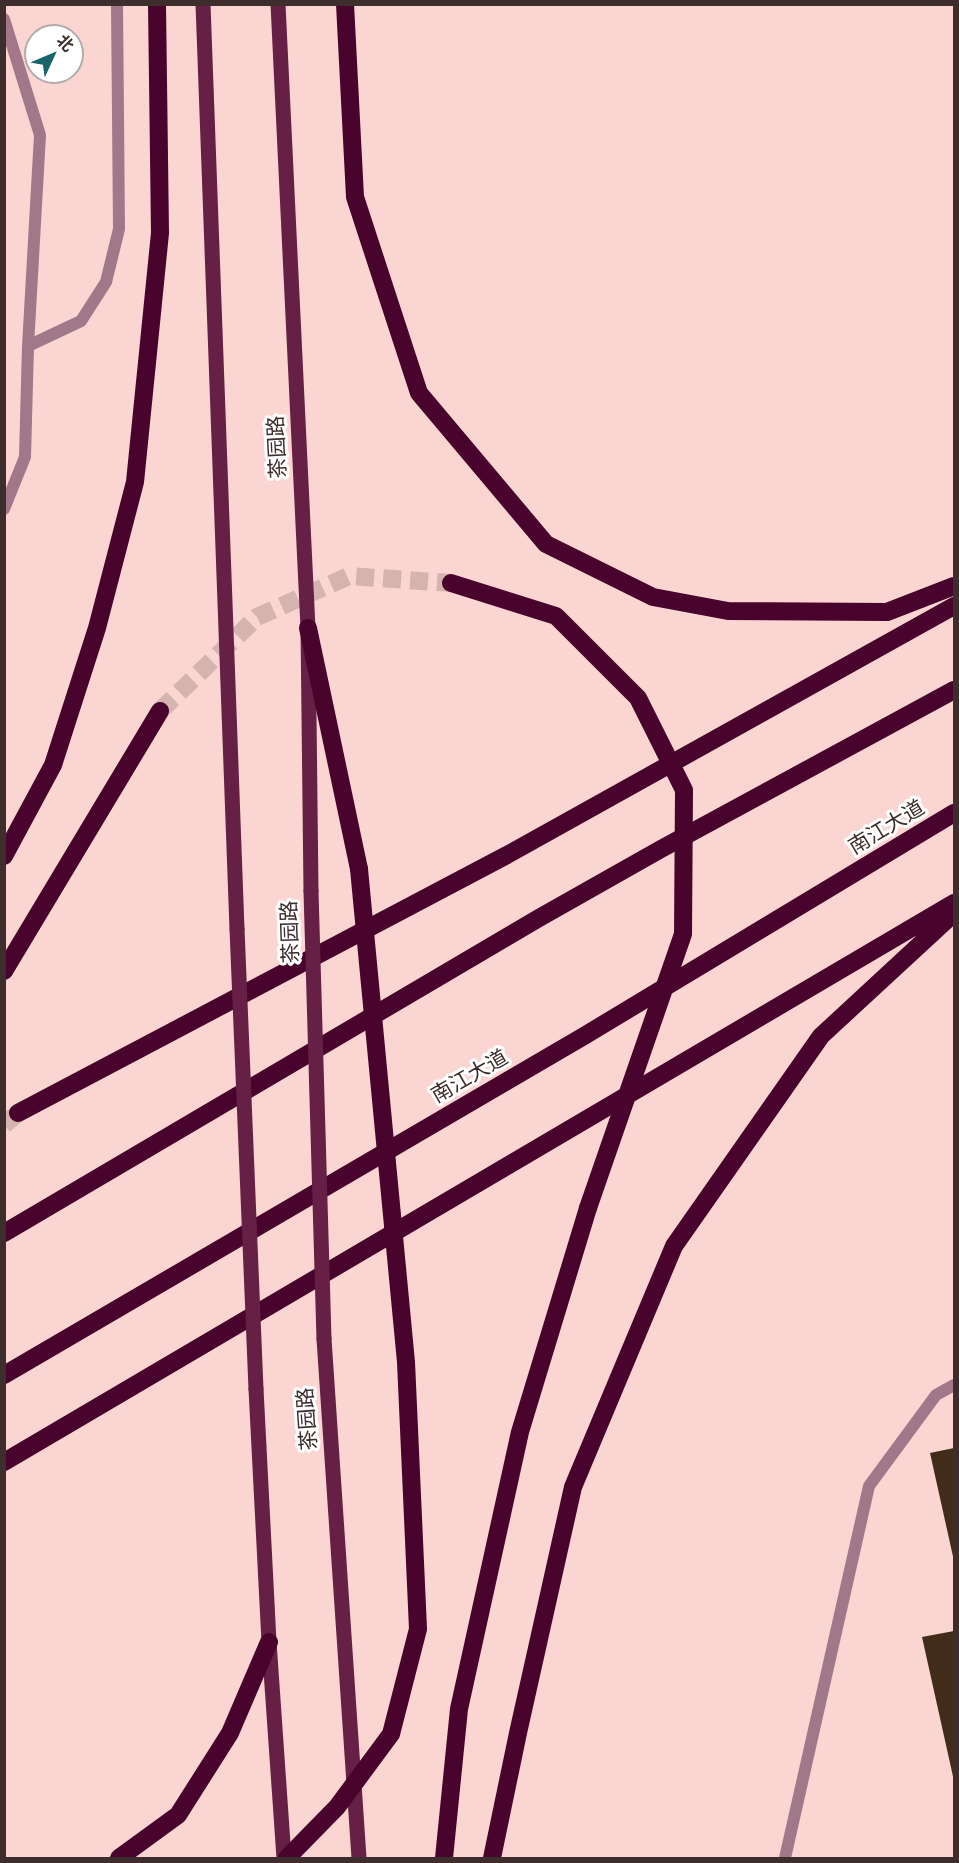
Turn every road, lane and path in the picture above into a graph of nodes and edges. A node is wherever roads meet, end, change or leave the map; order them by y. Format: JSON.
{"nodes":[{"id":1,"x":117,"y":4,"type":"edge"},
{"id":2,"x":157,"y":4,"type":"edge"},
{"id":3,"x":202,"y":4,"type":"edge"},
{"id":4,"x":278,"y":4,"type":"edge"},
{"id":5,"x":345,"y":4,"type":"edge"},
{"id":6,"x":4,"y":19,"type":"edge"},
{"id":7,"x":28,"y":346,"type":"junction"},
{"id":8,"x":4,"y":509,"type":"edge"},
{"id":9,"x":452,"y":583,"type":"tunnel mouth"},
{"id":10,"x":954,"y":586,"type":"edge"},
{"id":11,"x":954,"y":606,"type":"edge"},
{"id":12,"x":308,"y":628,"type":"junction"},
{"id":13,"x":954,"y":690,"type":"edge"},
{"id":14,"x":160,"y":711,"type":"tunnel mouth"},
{"id":15,"x":954,"y":813,"type":"edge"},
{"id":16,"x":4,"y":856,"type":"edge"},
{"id":17,"x":954,"y":903,"type":"edge"},
{"id":18,"x":954,"y":913,"type":"edge"},
{"id":19,"x":4,"y":971,"type":"edge"},
{"id":20,"x":18,"y":1113,"type":"tunnel mouth"},
{"id":21,"x":4,"y":1233,"type":"edge"},
{"id":22,"x":4,"y":1375,"type":"edge"},
{"id":23,"x":954,"y":1384,"type":"edge"},
{"id":24,"x":4,"y":1462,"type":"edge"},
{"id":25,"x":269,"y":1642,"type":"junction"},
{"id":26,"x":119,"y":1858,"type":"edge"},
{"id":27,"x":286,"y":1858,"type":"edge"},
{"id":28,"x":359,"y":1858,"type":"edge"},
{"id":29,"x":444,"y":1858,"type":"edge"},
{"id":30,"x":492,"y":1858,"type":"edge"},
{"id":31,"x":785,"y":1858,"type":"edge"}],
"edges":[{"from":1,"to":7,"type":"street"},
{"from":2,"to":16,"type":"highway"},
{"from":3,"to":25,"type":"main road","bridge":true},
{"from":4,"to":12,"type":"main road","name":"茶园路"},
{"from":5,"to":10,"type":"highway"},
{"from":6,"to":7,"type":"street"},
{"from":7,"to":8,"type":"street"},
{"from":9,"to":29,"type":"highway","bridge":true},
{"from":11,"to":20,"type":"highway"},
{"from":12,"to":27,"type":"highway","bridge":true},
{"from":12,"to":28,"type":"main road","name":"茶园路","bridge":true},
{"from":13,"to":21,"type":"highway"},
{"from":14,"to":19,"type":"highway"},
{"from":15,"to":22,"type":"highway","name":"南江大道"},
{"from":17,"to":24,"type":"highway"},
{"from":18,"to":30,"type":"highway"},
{"from":23,"to":31,"type":"street"},
{"from":25,"to":26,"type":"highway"},
{"from":25,"to":27,"type":"main road"}]}
